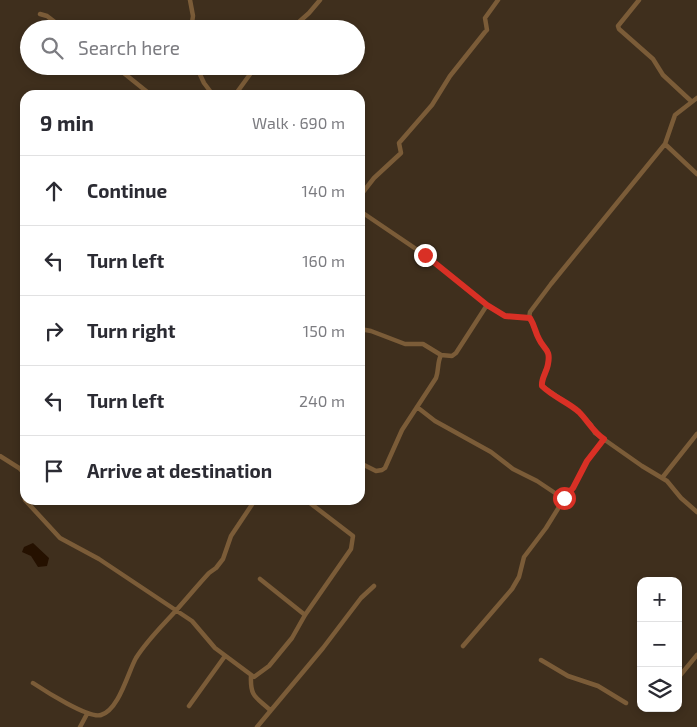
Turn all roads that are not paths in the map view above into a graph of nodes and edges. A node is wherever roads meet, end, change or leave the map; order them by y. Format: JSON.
{"nodes":[{"id":1,"x":190,"y":0,"type":"edge"},
{"id":2,"x":320,"y":0,"type":"edge"},
{"id":3,"x":498,"y":0,"type":"edge"},
{"id":4,"x":638,"y":0,"type":"edge"},
{"id":5,"x":40,"y":14,"type":"dead end"},
{"id":6,"x":52,"y":20,"type":"edge"},
{"id":7,"x":192,"y":20,"type":"edge"},
{"id":8,"x":302,"y":20,"type":"edge"},
{"id":9,"x":126,"y":75,"type":"edge"},
{"id":10,"x":200,"y":75,"type":"edge"},
{"id":11,"x":249,"y":75,"type":"edge"},
{"id":12,"x":145,"y":90,"type":"edge"},
{"id":13,"x":209,"y":90,"type":"edge"},
{"id":14,"x":239,"y":90,"type":"edge"},
{"id":15,"x":697,"y":98,"type":"edge"},
{"id":16,"x":691,"y":102,"type":"junction"},
{"id":17,"x":665,"y":144,"type":"junction"},
{"id":18,"x":697,"y":174,"type":"edge"},
{"id":19,"x":365,"y":190,"type":"edge"},
{"id":20,"x":365,"y":214,"type":"edge"},
{"id":21,"x":487,"y":305,"type":"junction"},
{"id":22,"x":530,"y":318,"type":"junction"},
{"id":23,"x":365,"y":329,"type":"edge"},
{"id":24,"x":441,"y":355,"type":"junction"},
{"id":25,"x":417,"y":407,"type":"junction"},
{"id":26,"x":697,"y":434,"type":"edge"},
{"id":27,"x":604,"y":439,"type":"junction"},
{"id":28,"x":0,"y":456,"type":"edge"},
{"id":29,"x":365,"y":466,"type":"edge"},
{"id":30,"x":20,"y":469,"type":"edge"},
{"id":31,"x":662,"y":478,"type":"junction"},
{"id":32,"x":564,"y":498,"type":"junction"},
{"id":33,"x":30,"y":505,"type":"edge"},
{"id":34,"x":252,"y":505,"type":"edge"},
{"id":35,"x":313,"y":505,"type":"edge"},
{"id":36,"x":697,"y":512,"type":"edge"},
{"id":37,"x":260,"y":579,"type":"dead end"},
{"id":38,"x":374,"y":586,"type":"dead end"},
{"id":39,"x":175,"y":611,"type":"junction"},
{"id":40,"x":305,"y":615,"type":"junction"},
{"id":41,"x":464,"y":646,"type":"dead end"},
{"id":42,"x":697,"y":655,"type":"edge"},
{"id":43,"x":225,"y":656,"type":"junction"},
{"id":44,"x":541,"y":660,"type":"dead end"},
{"id":45,"x":682,"y":673,"type":"edge"},
{"id":46,"x":251,"y":676,"type":"junction"},
{"id":47,"x":33,"y":683,"type":"dead end"},
{"id":48,"x":626,"y":703,"type":"dead end"},
{"id":49,"x":189,"y":706,"type":"dead end"},
{"id":50,"x":270,"y":710,"type":"junction"},
{"id":51,"x":87,"y":714,"type":"junction"},
{"id":52,"x":80,"y":727,"type":"edge"},
{"id":53,"x":257,"y":727,"type":"edge"}],
"edges":[{"from":1,"to":7,"type":"street"},
{"from":2,"to":8,"type":"street"},
{"from":3,"to":19,"type":"street"},
{"from":4,"to":16,"type":"street"},
{"from":5,"to":6,"type":"street"},
{"from":9,"to":12,"type":"street"},
{"from":10,"to":13,"type":"street"},
{"from":11,"to":14,"type":"street"},
{"from":15,"to":16,"type":"street"},
{"from":16,"to":17,"type":"street"},
{"from":17,"to":18,"type":"street"},
{"from":17,"to":22,"type":"street"},
{"from":20,"to":21,"type":"street"},
{"from":21,"to":22,"type":"street"},
{"from":21,"to":24,"type":"street"},
{"from":22,"to":27,"type":"street"},
{"from":23,"to":24,"type":"street"},
{"from":24,"to":25,"type":"street"},
{"from":25,"to":29,"type":"street"},
{"from":25,"to":32,"type":"street"},
{"from":26,"to":31,"type":"street"},
{"from":27,"to":31,"type":"street"},
{"from":27,"to":32,"type":"street"},
{"from":28,"to":30,"type":"street"},
{"from":31,"to":36,"type":"street"},
{"from":32,"to":41,"type":"street"},
{"from":33,"to":39,"type":"street"},
{"from":34,"to":39,"type":"street"},
{"from":35,"to":40,"type":"street"},
{"from":37,"to":40,"type":"street"},
{"from":38,"to":50,"type":"street"},
{"from":39,"to":43,"type":"street"},
{"from":39,"to":51,"type":"street"},
{"from":40,"to":46,"type":"street"},
{"from":42,"to":45,"type":"street"},
{"from":43,"to":46,"type":"street"},
{"from":43,"to":49,"type":"street"},
{"from":44,"to":48,"type":"street"},
{"from":46,"to":50,"type":"street"},
{"from":47,"to":51,"type":"street"},
{"from":50,"to":53,"type":"street"},
{"from":51,"to":52,"type":"street"}]}
